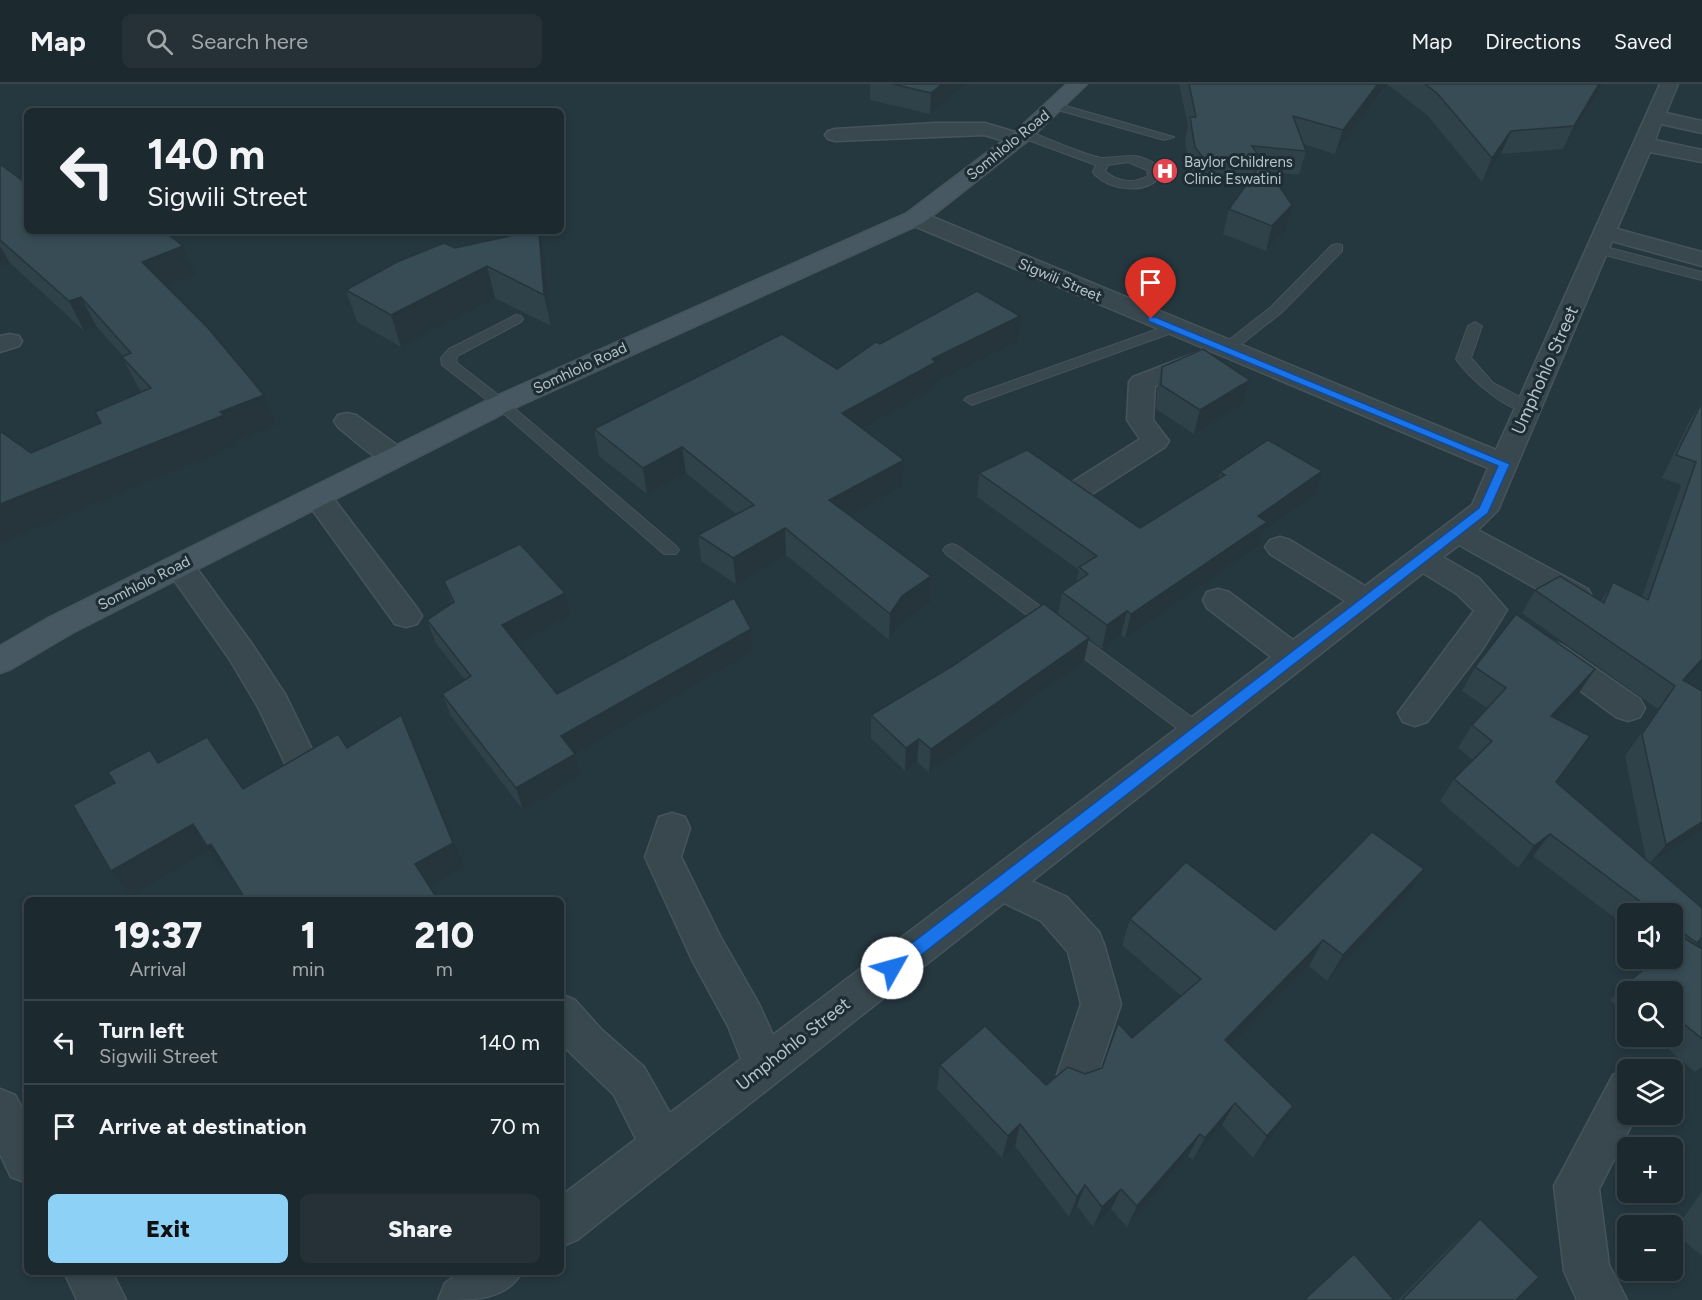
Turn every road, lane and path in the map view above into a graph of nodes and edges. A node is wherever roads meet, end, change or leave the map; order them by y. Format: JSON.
{"nodes":[{"id":1,"x":1078,"y":84,"type":"edge"},
{"id":2,"x":1668,"y":84,"type":"edge"},
{"id":3,"x":1054,"y":106,"type":"junction"},
{"id":4,"x":1655,"y":117,"type":"junction"},
{"id":5,"x":1702,"y":127,"type":"edge"},
{"id":6,"x":836,"y":135,"type":"dead end"},
{"id":7,"x":1021,"y":136,"type":"junction"},
{"id":8,"x":1168,"y":137,"type":"dead end"},
{"id":9,"x":1643,"y":144,"type":"junction"},
{"id":10,"x":1702,"y":156,"type":"edge"},
{"id":11,"x":1103,"y":163,"type":"dead end"},
{"id":12,"x":915,"y":219,"type":"junction"},
{"id":13,"x":1601,"y":240,"type":"junction"},
{"id":14,"x":1337,"y":248,"type":"dead end"},
{"id":15,"x":1702,"y":259,"type":"edge"},
{"id":16,"x":1702,"y":276,"type":"edge"},
{"id":17,"x":516,"y":319,"type":"dead end"},
{"id":18,"x":1475,"y":326,"type":"dead end"},
{"id":19,"x":1172,"y":328,"type":"junction"},
{"id":20,"x":1225,"y":350,"type":"junction"},
{"id":21,"x":972,"y":400,"type":"dead end"},
{"id":22,"x":501,"y":404,"type":"junction"},
{"id":23,"x":1529,"y":408,"type":"junction"},
{"id":24,"x":347,"y":421,"type":"dead end"},
{"id":25,"x":395,"y":457,"type":"junction"},
{"id":26,"x":1504,"y":464,"type":"junction"},
{"id":27,"x":1082,"y":488,"type":"edge"},
{"id":28,"x":317,"y":497,"type":"junction"},
{"id":29,"x":1457,"y":531,"type":"junction"},
{"id":30,"x":1280,"y":547,"type":"dead end"},
{"id":31,"x":670,"y":550,"type":"dead end"},
{"id":32,"x":952,"y":550,"type":"dead end"},
{"id":33,"x":1422,"y":558,"type":"junction"},
{"id":34,"x":179,"y":566,"type":"junction"},
{"id":35,"x":1577,"y":597,"type":"edge"},
{"id":36,"x":1218,"y":600,"type":"dead end"},
{"id":37,"x":1367,"y":601,"type":"junction"},
{"id":38,"x":1491,"y":610,"type":"junction"},
{"id":39,"x":406,"y":616,"type":"dead end"},
{"id":40,"x":61,"y":625,"type":"junction"},
{"id":41,"x":0,"y":646,"type":"edge"},
{"id":42,"x":1294,"y":658,"type":"junction"},
{"id":43,"x":0,"y":661,"type":"edge"},
{"id":44,"x":1628,"y":708,"type":"dead end"},
{"id":45,"x":1415,"y":713,"type":"dead end"},
{"id":46,"x":1198,"y":733,"type":"junction"},
{"id":47,"x":304,"y":768,"type":"edge"},
{"id":48,"x":672,"y":828,"type":"dead end"},
{"id":49,"x":1001,"y":884,"type":"junction"},
{"id":50,"x":564,"y":1016,"type":"edge"},
{"id":51,"x":765,"y":1066,"type":"junction"},
{"id":52,"x":1078,"y":1075,"type":"edge"},
{"id":53,"x":0,"y":1110,"type":"edge"},
{"id":54,"x":1617,"y":1110,"type":"edge"},
{"id":55,"x":663,"y":1145,"type":"junction"},
{"id":56,"x":24,"y":1155,"type":"edge"},
{"id":57,"x":564,"y":1222,"type":"edge"},
{"id":58,"x":89,"y":1275,"type":"edge"},
{"id":59,"x":495,"y":1275,"type":"edge"},
{"id":60,"x":102,"y":1300,"type":"edge"},
{"id":61,"x":462,"y":1300,"type":"edge"},
{"id":62,"x":1603,"y":1300,"type":"edge"}],
"edges":[{"from":1,"to":3,"type":"main road","name":"Somhlolo Road"},
{"from":2,"to":4,"type":"street","name":"Umphohlo Street"},
{"from":3,"to":7,"type":"main road","name":"Somhlolo Road"},
{"from":3,"to":8,"type":"lane"},
{"from":4,"to":5,"type":"street"},
{"from":4,"to":9,"type":"street","name":"Umphohlo Street"},
{"from":6,"to":7,"type":"street"},
{"from":7,"to":11,"type":"lane"},
{"from":7,"to":12,"type":"main road","name":"Somhlolo Road"},
{"from":9,"to":10,"type":"street"},
{"from":9,"to":13,"type":"street","name":"Umphohlo Street"},
{"from":12,"to":19,"type":"street","name":"Sigwili Street"},
{"from":12,"to":22,"type":"main road","name":"Somhlolo Road"},
{"from":13,"to":15,"type":"street"},
{"from":13,"to":16,"type":"lane"},
{"from":13,"to":23,"type":"street","name":"Umphohlo Street"},
{"from":14,"to":20,"type":"lane"},
{"from":17,"to":22,"type":"lane"},
{"from":18,"to":23,"type":"lane"},
{"from":19,"to":20,"type":"street","name":"Sigwili Street"},
{"from":19,"to":21,"type":"lane"},
{"from":20,"to":26,"type":"street","name":"Sigwili Street"},
{"from":20,"to":27,"type":"street"},
{"from":22,"to":25,"type":"main road","name":"Somhlolo Road"},
{"from":22,"to":31,"type":"lane"},
{"from":23,"to":26,"type":"street","name":"Umphohlo Street"},
{"from":24,"to":25,"type":"street"},
{"from":25,"to":28,"type":"main road","name":"Somhlolo Road"},
{"from":26,"to":29,"type":"street","name":"Umphohlo Street"},
{"from":28,"to":34,"type":"main road","name":"Somhlolo Road"},
{"from":28,"to":39,"type":"street"},
{"from":29,"to":33,"type":"street","name":"Umphohlo Street"},
{"from":29,"to":35,"type":"street"},
{"from":30,"to":37,"type":"street"},
{"from":32,"to":46,"type":"lane"},
{"from":33,"to":37,"type":"street","name":"Umphohlo Street"},
{"from":33,"to":38,"type":"street"},
{"from":34,"to":40,"type":"main road","name":"Somhlolo Road"},
{"from":34,"to":47,"type":"street"},
{"from":36,"to":42,"type":"street"},
{"from":37,"to":42,"type":"street","name":"Umphohlo Street"},
{"from":38,"to":44,"type":"street"},
{"from":38,"to":45,"type":"street"},
{"from":40,"to":41,"type":"main road","name":"Somhlolo Road"},
{"from":40,"to":43,"type":"main road","name":"Somhlolo Road"},
{"from":42,"to":46,"type":"street","name":"Umphohlo Street"},
{"from":46,"to":49,"type":"street","name":"Umphohlo Street"},
{"from":48,"to":51,"type":"street"},
{"from":49,"to":51,"type":"street","name":"Umphohlo Street"},
{"from":49,"to":52,"type":"street"},
{"from":50,"to":55,"type":"street"},
{"from":51,"to":55,"type":"street","name":"Umphohlo Street"},
{"from":53,"to":56,"type":"street"},
{"from":54,"to":62,"type":"street"},
{"from":55,"to":57,"type":"street","name":"Umphohlo Street"},
{"from":58,"to":60,"type":"street"},
{"from":59,"to":61,"type":"street"}]}
